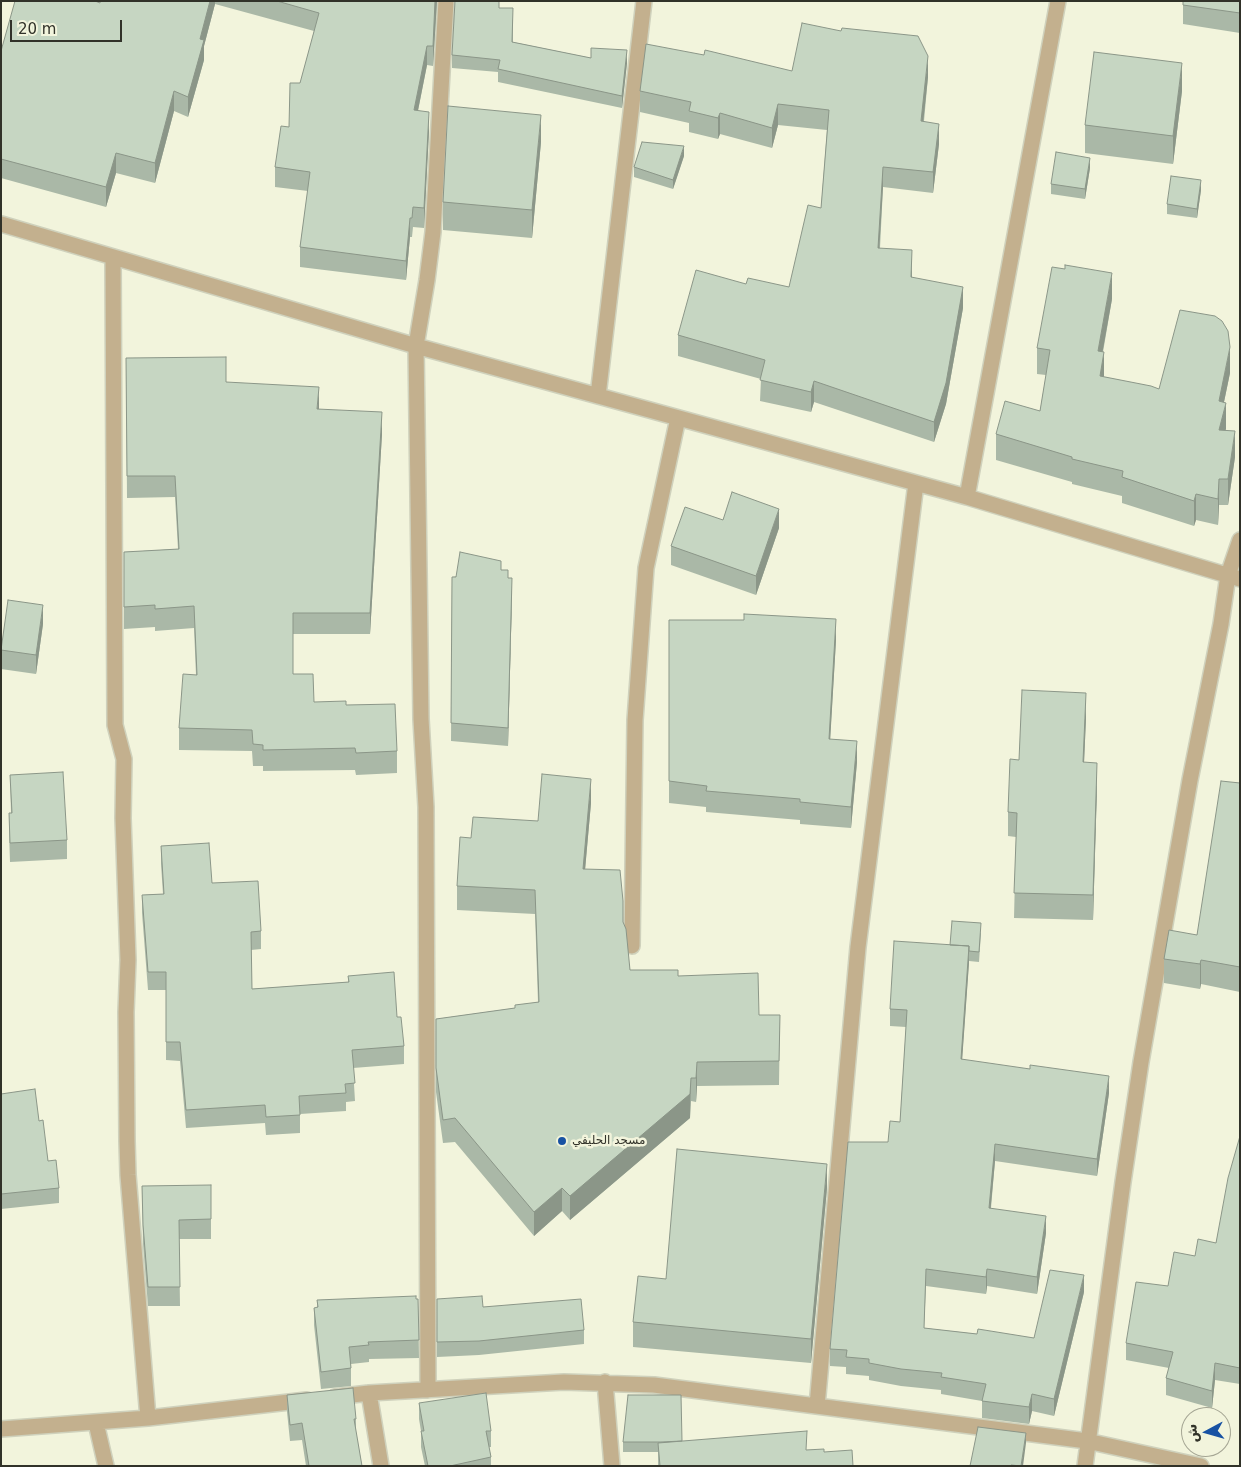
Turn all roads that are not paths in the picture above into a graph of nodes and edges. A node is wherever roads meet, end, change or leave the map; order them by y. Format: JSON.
{"nodes":[{"id":1,"x":446,"y":1,"type":"edge"},
{"id":2,"x":644,"y":1,"type":"edge"},
{"id":3,"x":1058,"y":1,"type":"edge"},
{"id":4,"x":1,"y":224,"type":"edge"},
{"id":5,"x":113,"y":257,"type":"junction"},
{"id":6,"x":416,"y":346,"type":"junction"},
{"id":7,"x":598,"y":396,"type":"junction"},
{"id":8,"x":678,"y":418,"type":"junction"},
{"id":9,"x":916,"y":483,"type":"junction"},
{"id":10,"x":968,"y":497,"type":"junction"},
{"id":11,"x":1240,"y":540,"type":"edge"},
{"id":12,"x":1234,"y":577,"type":"edge"},
{"id":13,"x":632,"y":946,"type":"dead end"},
{"id":14,"x":605,"y":1382,"type":"junction"},
{"id":15,"x":428,"y":1390,"type":"junction"},
{"id":16,"x":370,"y":1393,"type":"junction"},
{"id":17,"x":817,"y":1406,"type":"junction"},
{"id":18,"x":148,"y":1418,"type":"junction"},
{"id":19,"x":96,"y":1422,"type":"junction"},
{"id":20,"x":1,"y":1429,"type":"edge"},
{"id":21,"x":1088,"y":1441,"type":"junction"},
{"id":22,"x":106,"y":1466,"type":"edge"},
{"id":23,"x":381,"y":1466,"type":"edge"},
{"id":24,"x":612,"y":1466,"type":"edge"},
{"id":25,"x":1085,"y":1466,"type":"edge"},
{"id":26,"x":1201,"y":1466,"type":"edge"}],
"edges":[{"from":1,"to":6,"type":"street"},
{"from":2,"to":7,"type":"street"},
{"from":3,"to":10,"type":"street"},
{"from":4,"to":5,"type":"street"},
{"from":5,"to":6,"type":"street"},
{"from":5,"to":18,"type":"street"},
{"from":6,"to":7,"type":"street"},
{"from":6,"to":15,"type":"street"},
{"from":7,"to":8,"type":"street"},
{"from":8,"to":9,"type":"street"},
{"from":8,"to":13,"type":"street"},
{"from":9,"to":10,"type":"street"},
{"from":9,"to":17,"type":"street"},
{"from":10,"to":12,"type":"street"},
{"from":11,"to":12,"type":"street"},
{"from":12,"to":21,"type":"street"},
{"from":14,"to":15,"type":"street"},
{"from":14,"to":17,"type":"street"},
{"from":14,"to":24,"type":"street"},
{"from":15,"to":16,"type":"street"},
{"from":16,"to":18,"type":"street"},
{"from":16,"to":23,"type":"street"},
{"from":17,"to":21,"type":"street"},
{"from":18,"to":19,"type":"street"},
{"from":19,"to":20,"type":"street"},
{"from":19,"to":22,"type":"street"},
{"from":21,"to":25,"type":"street"},
{"from":21,"to":26,"type":"street"}]}
